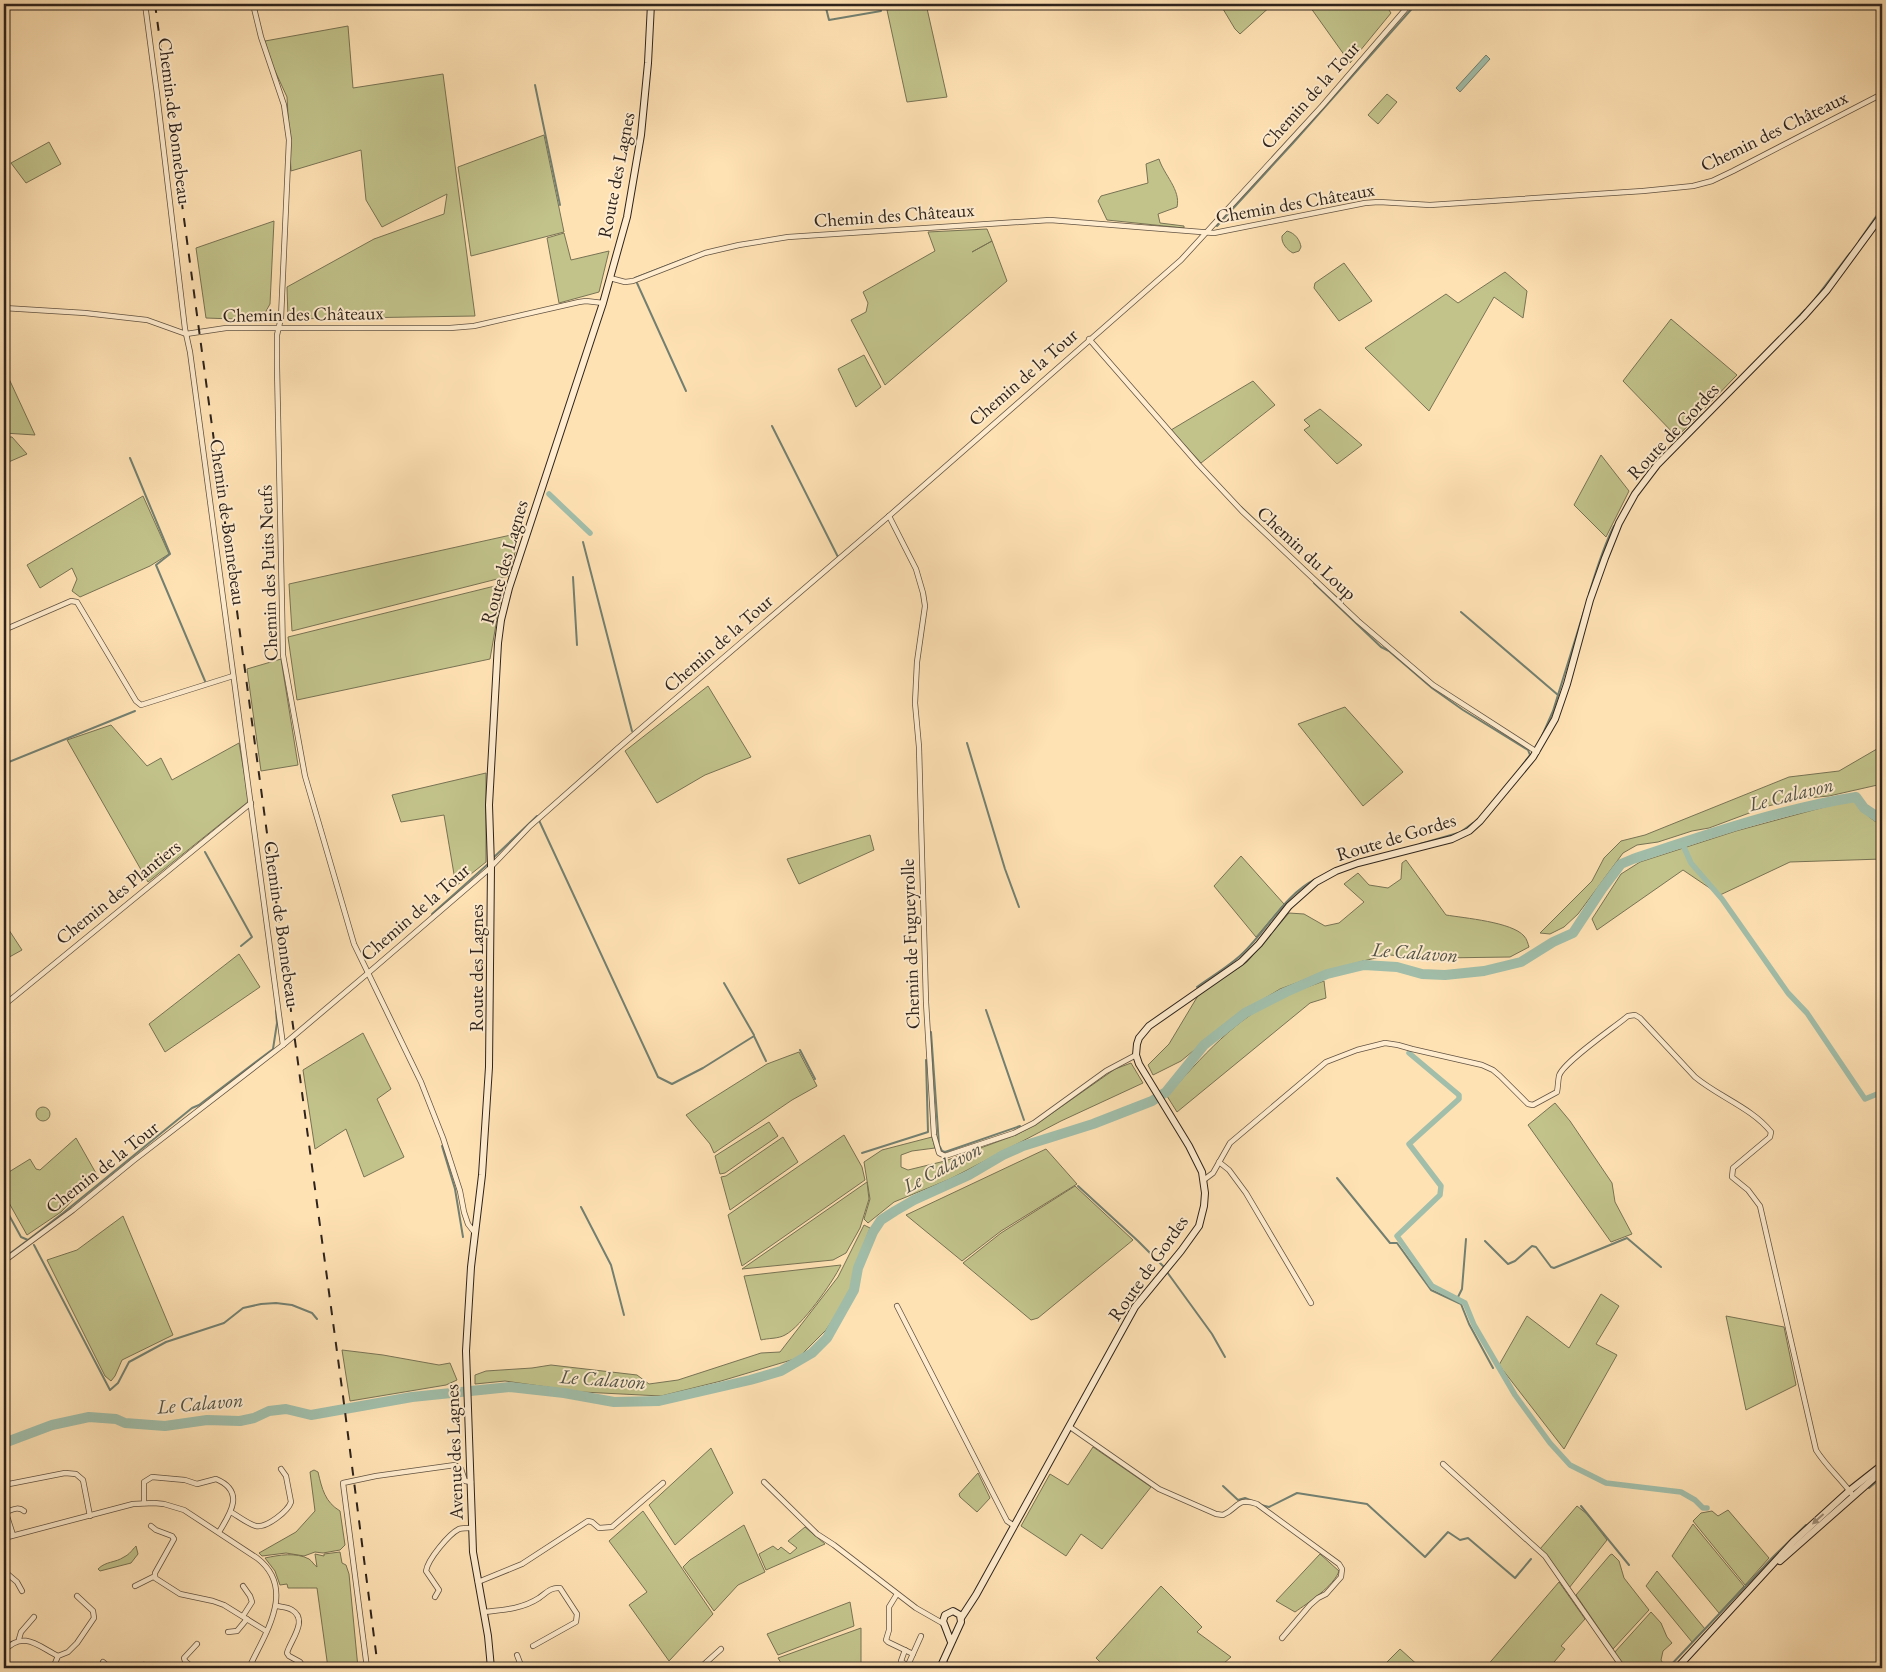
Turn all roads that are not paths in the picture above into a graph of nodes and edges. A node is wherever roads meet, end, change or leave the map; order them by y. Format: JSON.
{"nodes":[{"id":1,"x":145,"y":4,"type":"edge"},
{"id":2,"x":253,"y":4,"type":"edge"},
{"id":3,"x":651,"y":4,"type":"edge"},
{"id":4,"x":1410,"y":4,"type":"edge"},
{"id":5,"x":1882,"y":94,"type":"edge"},
{"id":6,"x":1882,"y":215,"type":"edge"},
{"id":7,"x":1204,"y":233,"type":"junction"},
{"id":8,"x":610,"y":278,"type":"junction"},
{"id":9,"x":602,"y":303,"type":"junction"},
{"id":10,"x":4,"y":308,"type":"edge"},
{"id":11,"x":278,"y":328,"type":"junction"},
{"id":12,"x":186,"y":334,"type":"junction"},
{"id":13,"x":1089,"y":339,"type":"junction"},
{"id":14,"x":889,"y":516,"type":"junction"},
{"id":15,"x":4,"y":630,"type":"edge"},
{"id":16,"x":233,"y":676,"type":"junction"},
{"id":17,"x":1537,"y":752,"type":"junction"},
{"id":18,"x":251,"y":803,"type":"junction"},
{"id":19,"x":491,"y":866,"type":"junction"},
{"id":20,"x":367,"y":974,"type":"junction"},
{"id":21,"x":4,"y":1003,"type":"edge"},
{"id":22,"x":283,"y":1045,"type":"junction"},
{"id":23,"x":1136,"y":1054,"type":"junction"},
{"id":24,"x":1219,"y":1162,"type":"junction"},
{"id":25,"x":1205,"y":1179,"type":"junction"},
{"id":26,"x":475,"y":1233,"type":"junction"},
{"id":27,"x":4,"y":1261,"type":"edge"},
{"id":28,"x":1311,"y":1303,"type":"dead end"},
{"id":29,"x":897,"y":1306,"type":"dead end"},
{"id":30,"x":1070,"y":1427,"type":"junction"},
{"id":31,"x":1443,"y":1464,"type":"dead end"},
{"id":32,"x":1882,"y":1465,"type":"edge"},
{"id":33,"x":282,"y":1469,"type":"dead end"},
{"id":34,"x":1882,"y":1471,"type":"edge"},
{"id":35,"x":471,"y":1482,"type":"junction"},
{"id":36,"x":764,"y":1482,"type":"dead end"},
{"id":37,"x":663,"y":1483,"type":"dead end"},
{"id":38,"x":4,"y":1486,"type":"edge"},
{"id":39,"x":1850,"y":1493,"type":"junction"},
{"id":40,"x":144,"y":1503,"type":"junction"},
{"id":41,"x":5,"y":1510,"type":"edge"},
{"id":42,"x":24,"y":1511,"type":"dead end"},
{"id":43,"x":231,"y":1512,"type":"junction"},
{"id":44,"x":1834,"y":1514,"type":"junction"},
{"id":45,"x":90,"y":1516,"type":"junction"},
{"id":46,"x":151,"y":1526,"type":"dead end"},
{"id":47,"x":1013,"y":1526,"type":"junction"},
{"id":48,"x":472,"y":1528,"type":"junction"},
{"id":49,"x":219,"y":1532,"type":"junction"},
{"id":50,"x":13,"y":1535,"type":"junction"},
{"id":51,"x":4,"y":1538,"type":"edge"},
{"id":52,"x":4,"y":1571,"type":"edge"},
{"id":53,"x":1766,"y":1572,"type":"junction"},
{"id":54,"x":155,"y":1576,"type":"junction"},
{"id":55,"x":478,"y":1582,"type":"junction"},
{"id":56,"x":135,"y":1586,"type":"dead end"},
{"id":57,"x":243,"y":1586,"type":"dead end"},
{"id":58,"x":22,"y":1591,"type":"dead end"},
{"id":59,"x":897,"y":1594,"type":"junction"},
{"id":60,"x":77,"y":1596,"type":"dead end"},
{"id":61,"x":435,"y":1597,"type":"dead end"},
{"id":62,"x":971,"y":1602,"type":"junction"},
{"id":63,"x":276,"y":1606,"type":"junction"},
{"id":64,"x":953,"y":1611,"type":"junction"},
{"id":65,"x":484,"y":1612,"type":"junction"},
{"id":66,"x":945,"y":1615,"type":"junction"},
{"id":67,"x":931,"y":1616,"type":"junction"},
{"id":68,"x":34,"y":1617,"type":"dead end"},
{"id":69,"x":245,"y":1618,"type":"junction"},
{"id":70,"x":961,"y":1618,"type":"junction"},
{"id":71,"x":945,"y":1626,"type":"junction"},
{"id":72,"x":957,"y":1628,"type":"junction"},
{"id":73,"x":228,"y":1632,"type":"dead end"},
{"id":74,"x":266,"y":1632,"type":"junction"},
{"id":75,"x":921,"y":1636,"type":"dead end"},
{"id":76,"x":1282,"y":1638,"type":"dead end"},
{"id":77,"x":19,"y":1639,"type":"junction"},
{"id":78,"x":950,"y":1642,"type":"junction"},
{"id":79,"x":197,"y":1644,"type":"dead end"},
{"id":80,"x":533,"y":1646,"type":"dead end"},
{"id":81,"x":721,"y":1649,"type":"dead end"},
{"id":82,"x":905,"y":1650,"type":"junction"},
{"id":83,"x":4,"y":1651,"type":"edge"},
{"id":84,"x":913,"y":1654,"type":"junction"},
{"id":85,"x":517,"y":1655,"type":"dead end"},
{"id":86,"x":58,"y":1656,"type":"junction"},
{"id":87,"x":103,"y":1662,"type":"dead end"},
{"id":88,"x":941,"y":1665,"type":"edge"},
{"id":89,"x":52,"y":1668,"type":"edge"},
{"id":90,"x":110,"y":1668,"type":"edge"},
{"id":91,"x":193,"y":1668,"type":"edge"},
{"id":92,"x":248,"y":1668,"type":"edge"},
{"id":93,"x":304,"y":1668,"type":"edge"},
{"id":94,"x":367,"y":1668,"type":"edge"},
{"id":95,"x":491,"y":1668,"type":"edge"},
{"id":96,"x":522,"y":1668,"type":"edge"},
{"id":97,"x":700,"y":1668,"type":"edge"},
{"id":98,"x":952,"y":1668,"type":"edge"},
{"id":99,"x":1623,"y":1668,"type":"edge"},
{"id":100,"x":1677,"y":1668,"type":"edge"}],
"edges":[{"from":1,"to":12,"type":"street","name":"Chemin de Bonnebeau"},
{"from":2,"to":11,"type":"street","name":"Chemin des Puits Neufs"},
{"from":3,"to":8,"type":"street","name":"Route des Lagnes"},
{"from":4,"to":7,"type":"street","name":"Chemin de la Tour"},
{"from":5,"to":7,"type":"street","name":"Chemin des Châteaux"},
{"from":6,"to":17,"type":"street","name":"Route de Gordes"},
{"from":7,"to":8,"type":"street","name":"Chemin des Châteaux"},
{"from":7,"to":13,"type":"street","name":"Chemin de la Tour"},
{"from":8,"to":9,"type":"street","name":"Route des Lagnes"},
{"from":9,"to":11,"type":"street","name":"Chemin des Châteaux"},
{"from":9,"to":19,"type":"street","name":"Route des Lagnes"},
{"from":10,"to":12,"type":"street","name":"Chemin des Châteaux"},
{"from":11,"to":12,"type":"street","name":"Chemin des Châteaux"},
{"from":11,"to":20,"type":"street","name":"Chemin des Puits Neufs"},
{"from":12,"to":16,"type":"street","name":"Chemin de Bonnebeau"},
{"from":13,"to":14,"type":"street","name":"Chemin de la Tour"},
{"from":13,"to":17,"type":"street","name":"Chemin du Loup"},
{"from":14,"to":19,"type":"street","name":"Chemin de la Tour"},
{"from":14,"to":23,"type":"street","name":"Chemin de Fugueyrolle"},
{"from":15,"to":16,"type":"street"},
{"from":16,"to":18,"type":"street","name":"Chemin de Bonnebeau"},
{"from":17,"to":23,"type":"street","name":"Route de Gordes"},
{"from":18,"to":21,"type":"street","name":"Chemin des Plantiers"},
{"from":18,"to":22,"type":"street","name":"Chemin de Bonnebeau"},
{"from":19,"to":20,"type":"street","name":"Chemin de la Tour"},
{"from":19,"to":26,"type":"street","name":"Route des Lagnes"},
{"from":20,"to":22,"type":"street","name":"Chemin de la Tour"},
{"from":20,"to":26,"type":"street","name":"Chemin des Puits Neufs"},
{"from":22,"to":27,"type":"street","name":"Chemin de la Tour"},
{"from":23,"to":25,"type":"street","name":"Route de Gordes"},
{"from":24,"to":25,"type":"street"},
{"from":24,"to":28,"type":"street"},
{"from":24,"to":39,"type":"street"},
{"from":25,"to":30,"type":"street","name":"Route de Gordes"},
{"from":26,"to":35,"type":"street","name":"Avenue des Lagnes"},
{"from":29,"to":47,"type":"street"},
{"from":30,"to":47,"type":"street","name":"Route de Gordes"},
{"from":30,"to":76,"type":"street"},
{"from":31,"to":99,"type":"street"},
{"from":32,"to":39,"type":"street"},
{"from":33,"to":43,"type":"street"},
{"from":34,"to":44,"type":"street"},
{"from":35,"to":48,"type":"street","name":"Avenue des Lagnes"},
{"from":35,"to":94,"type":"street"},
{"from":36,"to":59,"type":"street"},
{"from":37,"to":55,"type":"street"},
{"from":38,"to":45,"type":"street"},
{"from":39,"to":44,"type":"street"},
{"from":39,"to":53,"type":"street","one_way":true},
{"from":40,"to":43,"type":"street"},
{"from":40,"to":45,"type":"street"},
{"from":40,"to":49,"type":"street"},
{"from":41,"to":42,"type":"street"},
{"from":41,"to":50,"type":"street"},
{"from":43,"to":49,"type":"street"},
{"from":44,"to":53,"type":"street"},
{"from":45,"to":50,"type":"street"},
{"from":46,"to":54,"type":"street"},
{"from":47,"to":62,"type":"street","name":"Route de Gordes"},
{"from":48,"to":55,"type":"street","name":"Avenue des Lagnes"},
{"from":48,"to":61,"type":"street"},
{"from":49,"to":63,"type":"street"},
{"from":50,"to":51,"type":"street"},
{"from":52,"to":58,"type":"street"},
{"from":53,"to":100,"type":"street"},
{"from":54,"to":56,"type":"street"},
{"from":54,"to":69,"type":"street"},
{"from":55,"to":65,"type":"street","name":"Avenue des Lagnes"},
{"from":57,"to":69,"type":"street"},
{"from":59,"to":67,"type":"street"},
{"from":59,"to":82,"type":"street"},
{"from":60,"to":86,"type":"street"},
{"from":62,"to":64,"type":"street"},
{"from":62,"to":70,"type":"street","name":"Route de Gordes"},
{"from":63,"to":74,"type":"street"},
{"from":63,"to":93,"type":"street"},
{"from":64,"to":66,"type":"street"},
{"from":64,"to":70,"type":"street"},
{"from":65,"to":80,"type":"street"},
{"from":65,"to":95,"type":"street","name":"Avenue des Lagnes"},
{"from":66,"to":67,"type":"street"},
{"from":66,"to":71,"type":"street"},
{"from":67,"to":71,"type":"street"},
{"from":68,"to":77,"type":"street"},
{"from":69,"to":73,"type":"street"},
{"from":69,"to":74,"type":"street"},
{"from":70,"to":72,"type":"street"},
{"from":71,"to":72,"type":"street"},
{"from":71,"to":78,"type":"street"},
{"from":72,"to":78,"type":"street"},
{"from":74,"to":92,"type":"street"},
{"from":75,"to":84,"type":"street"},
{"from":77,"to":83,"type":"street"},
{"from":77,"to":86,"type":"street"},
{"from":78,"to":88,"type":"street"},
{"from":79,"to":91,"type":"street"},
{"from":81,"to":97,"type":"street"},
{"from":82,"to":84,"type":"street"},
{"from":82,"to":84,"type":"street"},
{"from":85,"to":96,"type":"street"},
{"from":86,"to":89,"type":"street"},
{"from":87,"to":90,"type":"street"},
{"from":88,"to":98,"type":"street"}]}
